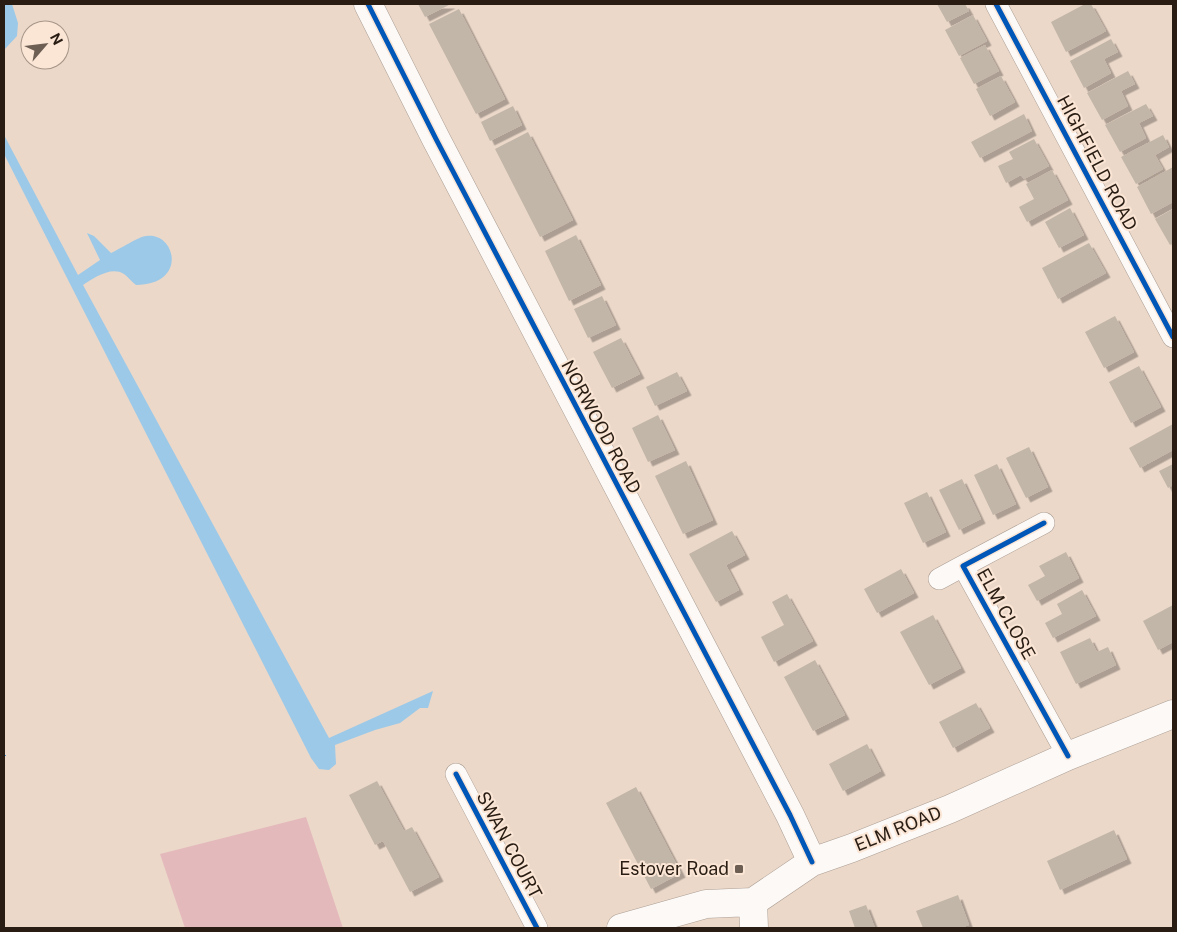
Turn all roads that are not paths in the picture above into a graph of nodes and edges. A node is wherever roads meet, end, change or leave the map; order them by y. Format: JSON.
{"nodes":[{"id":1,"x":368,"y":4,"type":"edge"},
{"id":2,"x":996,"y":4,"type":"edge"},
{"id":3,"x":1173,"y":336,"type":"edge"},
{"id":4,"x":1044,"y":523,"type":"dead end"},
{"id":5,"x":963,"y":566,"type":"junction"},
{"id":6,"x":939,"y":579,"type":"dead end"},
{"id":7,"x":1173,"y":714,"type":"edge"},
{"id":8,"x":1068,"y":756,"type":"junction"},
{"id":9,"x":456,"y":774,"type":"dead end"},
{"id":10,"x":812,"y":862,"type":"junction"},
{"id":11,"x":753,"y":902,"type":"junction"},
{"id":12,"x":537,"y":928,"type":"edge"},
{"id":13,"x":621,"y":928,"type":"edge"},
{"id":14,"x":754,"y":928,"type":"edge"}],
"edges":[{"from":1,"to":10,"type":"street","name":"NORWOOD ROAD"},
{"from":2,"to":3,"type":"street","name":"HIGHFIELD ROAD"},
{"from":4,"to":5,"type":"street","name":"ELM CLOSE"},
{"from":5,"to":6,"type":"street","name":"ELM CLOSE"},
{"from":5,"to":8,"type":"street","name":"ELM CLOSE"},
{"from":7,"to":8,"type":"street","name":"ELM ROAD"},
{"from":8,"to":10,"type":"street","name":"ELM ROAD"},
{"from":9,"to":12,"type":"street","name":"SWAN COURT"},
{"from":10,"to":11,"type":"street","name":"ELM ROAD"},
{"from":11,"to":13,"type":"street"},
{"from":11,"to":14,"type":"street"}]}
